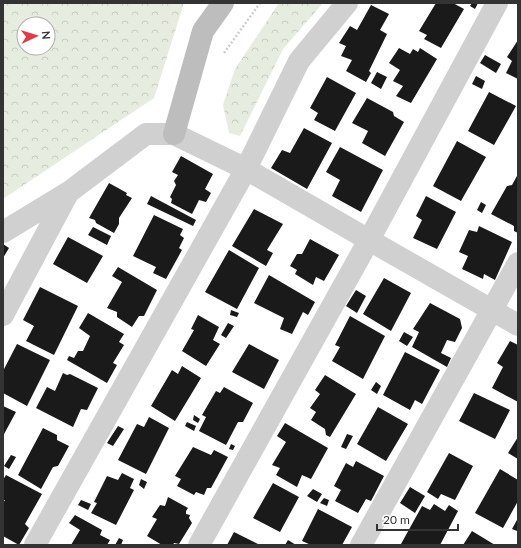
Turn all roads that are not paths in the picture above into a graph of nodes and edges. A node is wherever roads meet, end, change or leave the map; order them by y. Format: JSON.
{"nodes":[{"id":1,"x":223,"y":3,"type":"edge"},
{"id":2,"x":347,"y":3,"type":"edge"},
{"id":3,"x":497,"y":3,"type":"edge"},
{"id":4,"x":174,"y":134,"type":"junction"},
{"id":5,"x":246,"y":168,"type":"junction"},
{"id":6,"x":69,"y":192,"type":"junction"},
{"id":7,"x":3,"y":232,"type":"edge"},
{"id":8,"x":369,"y":240,"type":"junction"},
{"id":9,"x":518,"y":263,"type":"edge"},
{"id":10,"x":492,"y":311,"type":"junction"},
{"id":11,"x":3,"y":315,"type":"edge"},
{"id":12,"x":518,"y":325,"type":"edge"},
{"id":13,"x":35,"y":545,"type":"edge"},
{"id":14,"x":199,"y":545,"type":"edge"},
{"id":15,"x":361,"y":545,"type":"edge"}],
"edges":[{"from":1,"to":4,"type":"street"},
{"from":2,"to":5,"type":"street"},
{"from":3,"to":8,"type":"street"},
{"from":4,"to":5,"type":"street"},
{"from":4,"to":6,"type":"street"},
{"from":5,"to":8,"type":"street"},
{"from":5,"to":13,"type":"street"},
{"from":6,"to":7,"type":"street"},
{"from":6,"to":11,"type":"street"},
{"from":8,"to":10,"type":"street"},
{"from":8,"to":14,"type":"street"},
{"from":9,"to":10,"type":"street"},
{"from":10,"to":12,"type":"street"},
{"from":10,"to":15,"type":"street"}]}
